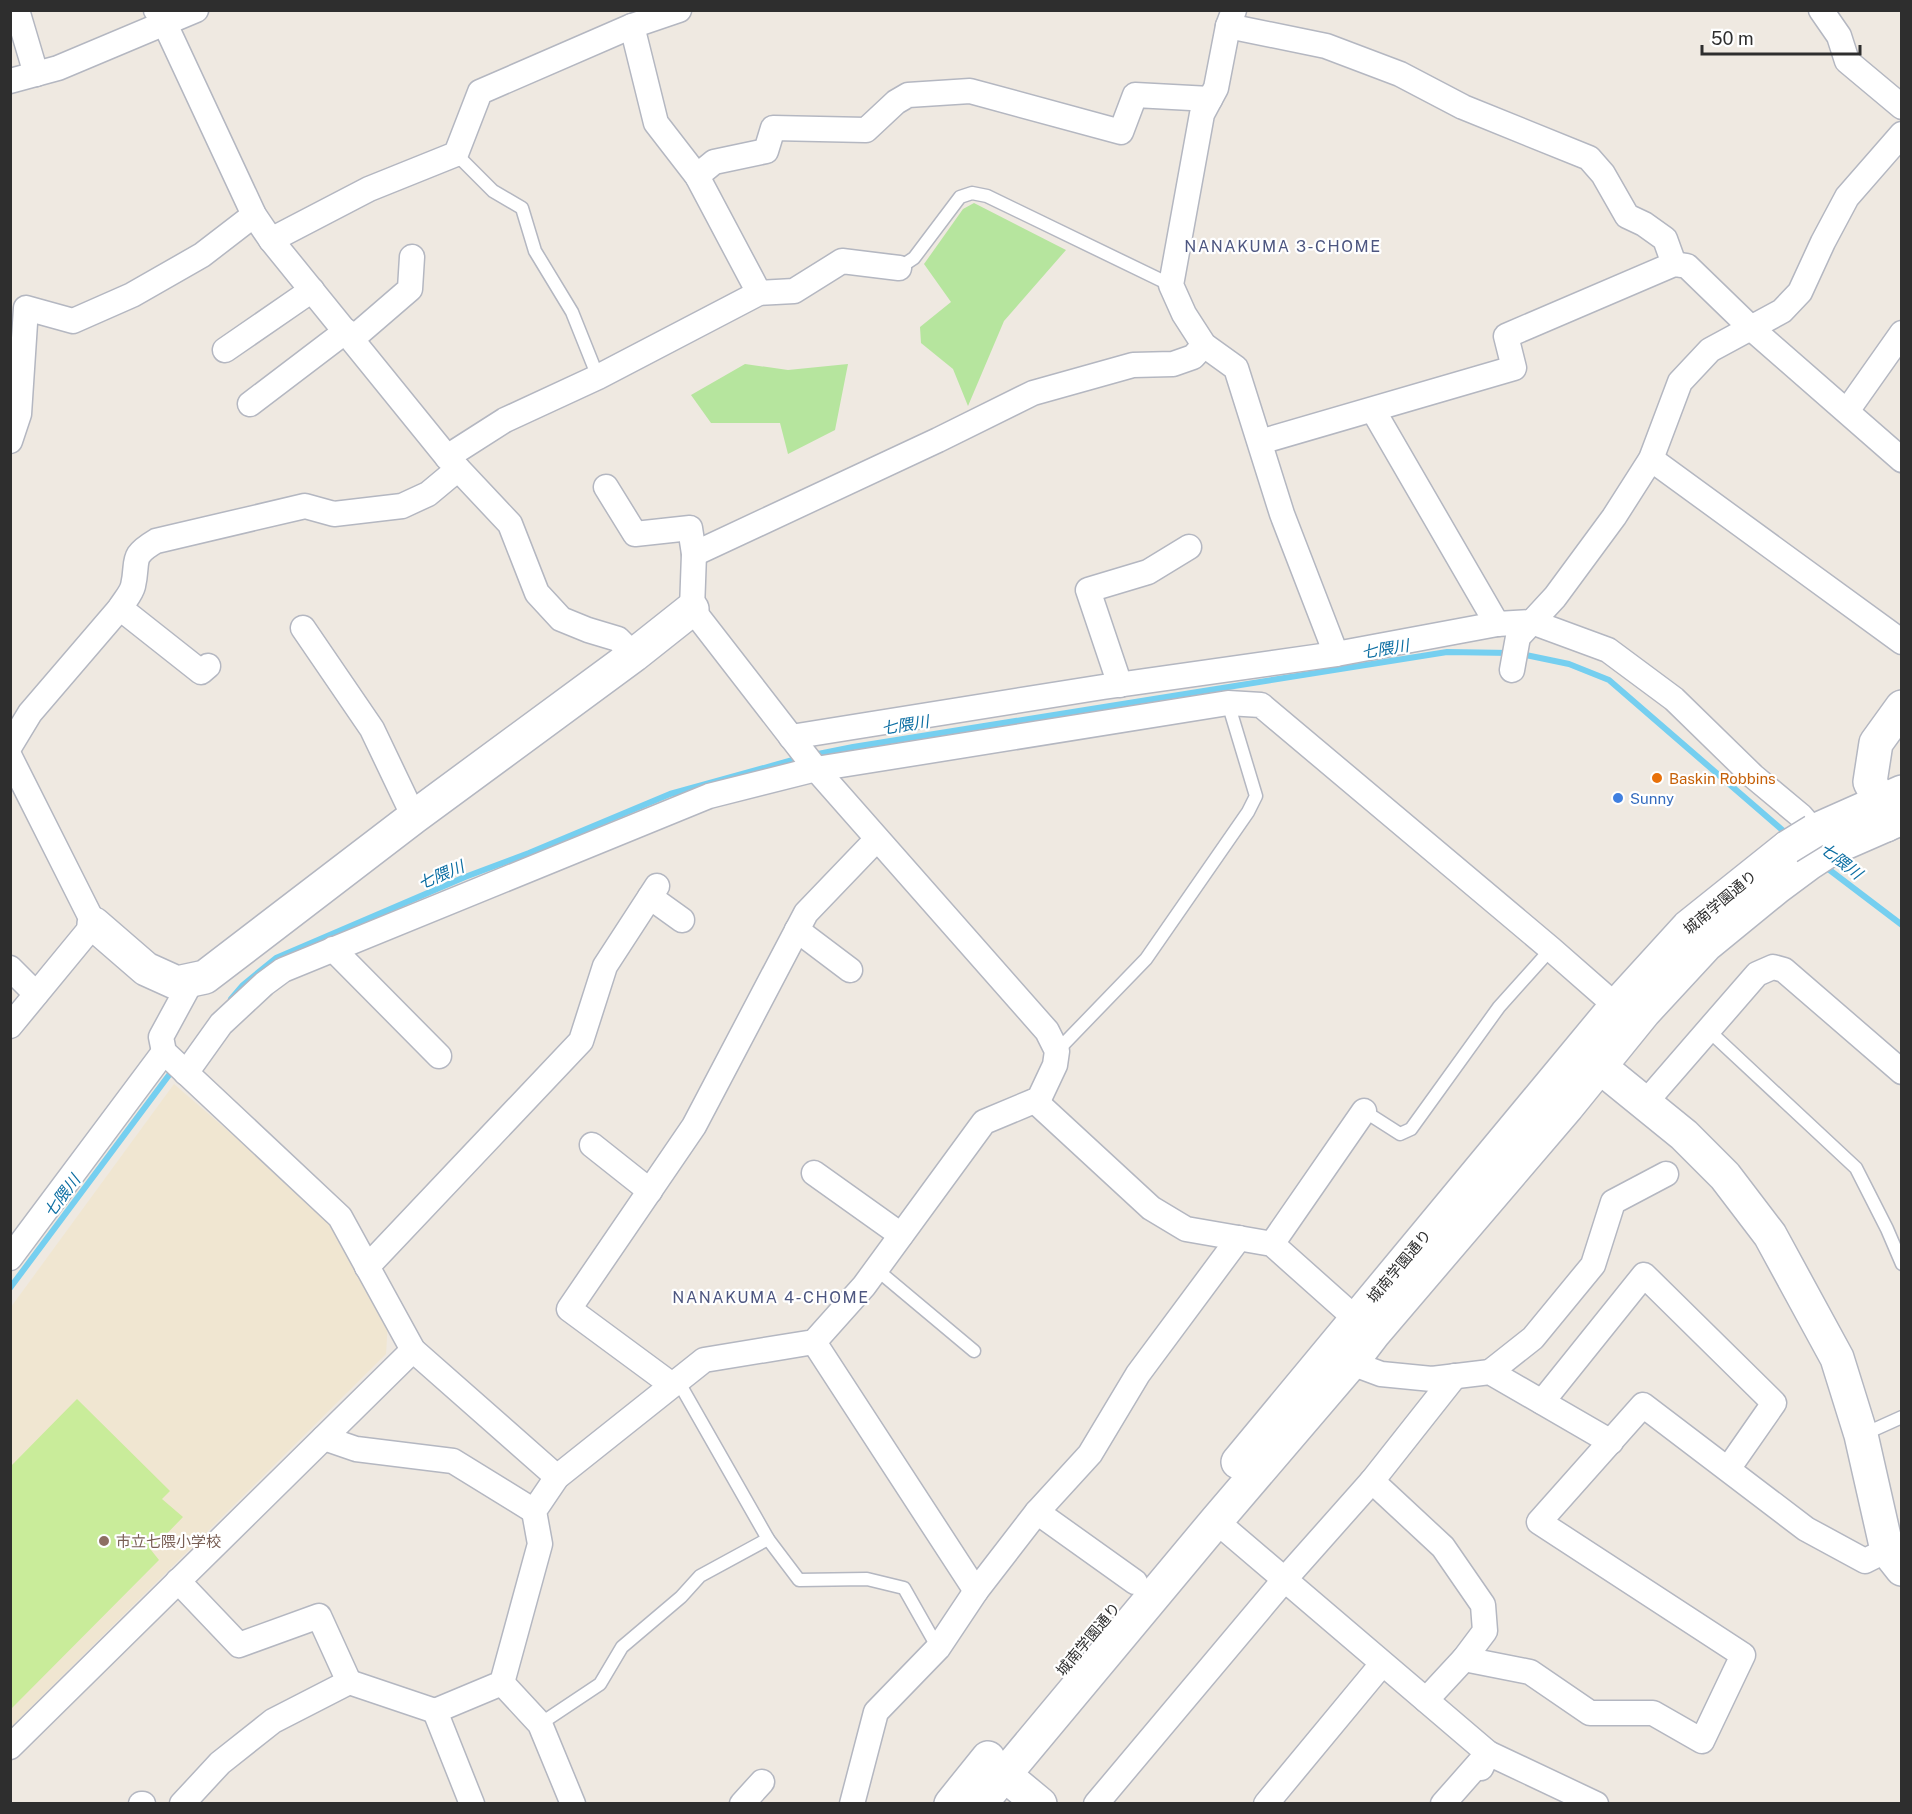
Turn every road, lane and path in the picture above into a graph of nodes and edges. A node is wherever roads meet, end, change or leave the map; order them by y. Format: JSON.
{"nodes":[{"id":1,"x":17,"y":10,"type":"edge"},
{"id":2,"x":196,"y":10,"type":"edge"},
{"id":3,"x":679,"y":10,"type":"edge"},
{"id":4,"x":1821,"y":10,"type":"edge"},
{"id":5,"x":161,"y":17,"type":"edge"},
{"id":6,"x":1231,"y":18,"type":"edge"},
{"id":7,"x":632,"y":26,"type":"junction"},
{"id":8,"x":36,"y":74,"type":"junction"},
{"id":9,"x":10,"y":81,"type":"edge"},
{"id":10,"x":1210,"y":99,"type":"junction"},
{"id":11,"x":1902,"y":107,"type":"edge"},
{"id":12,"x":1902,"y":134,"type":"edge"},
{"id":13,"x":456,"y":154,"type":"junction"},
{"id":14,"x":697,"y":176,"type":"junction"},
{"id":15,"x":254,"y":215,"type":"junction"},
{"id":16,"x":272,"y":240,"type":"junction"},
{"id":17,"x":412,"y":257,"type":"dead end"},
{"id":18,"x":1674,"y":264,"type":"junction"},
{"id":19,"x":899,"y":268,"type":"joint"},
{"id":20,"x":1171,"y":285,"type":"junction"},
{"id":21,"x":312,"y":290,"type":"junction"},
{"id":22,"x":759,"y":293,"type":"junction"},
{"id":23,"x":1751,"y":327,"type":"junction"},
{"id":24,"x":1902,"y":333,"type":"edge"},
{"id":25,"x":349,"y":335,"type":"junction"},
{"id":26,"x":1204,"y":345,"type":"junction"},
{"id":27,"x":225,"y":350,"type":"dead end"},
{"id":28,"x":598,"y":377,"type":"junction"},
{"id":29,"x":250,"y":404,"type":"dead end"},
{"id":30,"x":1373,"y":410,"type":"junction"},
{"id":31,"x":1846,"y":411,"type":"junction"},
{"id":32,"x":10,"y":441,"type":"edge"},
{"id":33,"x":1260,"y":442,"type":"junction"},
{"id":34,"x":1651,"y":459,"type":"junction"},
{"id":35,"x":1902,"y":460,"type":"edge"},
{"id":36,"x":452,"y":463,"type":"junction"},
{"id":37,"x":606,"y":487,"type":"dead end"},
{"id":38,"x":1189,"y":547,"type":"dead end"},
{"id":39,"x":694,"y":554,"type":"junction"},
{"id":40,"x":120,"y":608,"type":"junction"},
{"id":41,"x":692,"y":609,"type":"junction"},
{"id":42,"x":1497,"y":624,"type":"junction"},
{"id":43,"x":303,"y":628,"type":"dead end"},
{"id":44,"x":1525,"y":630,"type":"junction"},
{"id":45,"x":1902,"y":642,"type":"edge"},
{"id":46,"x":1336,"y":654,"type":"junction"},
{"id":47,"x":634,"y":655,"type":"junction"},
{"id":48,"x":207,"y":666,"type":"dead end"},
{"id":49,"x":1219,"y":670,"type":"junction"},
{"id":50,"x":1512,"y":670,"type":"dead end"},
{"id":51,"x":1111,"y":686,"type":"junction"},
{"id":52,"x":1227,"y":703,"type":"junction"},
{"id":53,"x":1902,"y":706,"type":"edge"},
{"id":54,"x":1111,"y":722,"type":"junction"},
{"id":55,"x":794,"y":741,"type":"junction"},
{"id":56,"x":10,"y":746,"type":"edge"},
{"id":57,"x":10,"y":757,"type":"edge"},
{"id":58,"x":816,"y":769,"type":"junction"},
{"id":59,"x":1892,"y":809,"type":"edge"},
{"id":60,"x":414,"y":817,"type":"junction"},
{"id":61,"x":877,"y":839,"type":"junction"},
{"id":62,"x":1810,"y":848,"type":"junction"},
{"id":63,"x":682,"y":920,"type":"dead end"},
{"id":64,"x":94,"y":924,"type":"junction"},
{"id":65,"x":797,"y":930,"type":"junction"},
{"id":66,"x":333,"y":949,"type":"junction"},
{"id":67,"x":1551,"y":949,"type":"junction"},
{"id":68,"x":10,"y":968,"type":"edge"},
{"id":69,"x":850,"y":970,"type":"dead end"},
{"id":70,"x":192,"y":980,"type":"junction"},
{"id":71,"x":36,"y":994,"type":"junction"},
{"id":72,"x":1616,"y":1006,"type":"junction"},
{"id":73,"x":10,"y":1026,"type":"edge"},
{"id":74,"x":1708,"y":1030,"type":"junction"},
{"id":75,"x":1057,"y":1051,"type":"junction"},
{"id":76,"x":164,"y":1052,"type":"junction"},
{"id":77,"x":439,"y":1056,"type":"dead end"},
{"id":78,"x":1590,"y":1058,"type":"junction"},
{"id":79,"x":1902,"y":1072,"type":"edge"},
{"id":80,"x":186,"y":1073,"type":"junction"},
{"id":81,"x":1035,"y":1101,"type":"junction"},
{"id":82,"x":1645,"y":1103,"type":"junction"},
{"id":83,"x":1364,"y":1111,"type":"joint"},
{"id":84,"x":592,"y":1145,"type":"dead end"},
{"id":85,"x":814,"y":1173,"type":"dead end"},
{"id":86,"x":1666,"y":1174,"type":"dead end"},
{"id":87,"x":650,"y":1191,"type":"junction"},
{"id":88,"x":901,"y":1235,"type":"junction"},
{"id":89,"x":1239,"y":1238,"type":"junction"},
{"id":90,"x":1272,"y":1244,"type":"junction"},
{"id":91,"x":10,"y":1258,"type":"edge"},
{"id":92,"x":1902,"y":1264,"type":"edge"},
{"id":93,"x":367,"y":1267,"type":"junction"},
{"id":94,"x":876,"y":1269,"type":"junction"},
{"id":95,"x":1356,"y":1318,"type":"junction"},
{"id":96,"x":814,"y":1342,"type":"junction"},
{"id":97,"x":413,"y":1350,"type":"junction"},
{"id":98,"x":974,"y":1351,"type":"dead end"},
{"id":99,"x":1339,"y":1358,"type":"junction"},
{"id":100,"x":1490,"y":1372,"type":"junction"},
{"id":101,"x":1455,"y":1376,"type":"junction"},
{"id":102,"x":675,"y":1383,"type":"junction"},
{"id":103,"x":1542,"y":1402,"type":"junction"},
{"id":104,"x":1902,"y":1417,"type":"edge"},
{"id":105,"x":1862,"y":1436,"type":"junction"},
{"id":106,"x":324,"y":1438,"type":"junction"},
{"id":107,"x":1611,"y":1442,"type":"junction"},
{"id":108,"x":1728,"y":1469,"type":"junction"},
{"id":109,"x":557,"y":1477,"type":"junction"},
{"id":110,"x":1372,"y":1481,"type":"junction"},
{"id":111,"x":534,"y":1511,"type":"junction"},
{"id":112,"x":1037,"y":1512,"type":"junction"},
{"id":113,"x":1216,"y":1521,"type":"junction"},
{"id":114,"x":768,"y":1539,"type":"junction"},
{"id":115,"x":1894,"y":1559,"type":"edge"},
{"id":116,"x":1285,"y":1579,"type":"junction"},
{"id":117,"x":178,"y":1581,"type":"junction"},
{"id":118,"x":1135,"y":1582,"type":"junction"},
{"id":119,"x":976,"y":1590,"type":"junction"},
{"id":120,"x":938,"y":1647,"type":"junction"},
{"id":121,"x":1464,"y":1659,"type":"junction"},
{"id":122,"x":1382,"y":1664,"type":"junction"},
{"id":123,"x":349,"y":1682,"type":"junction"},
{"id":124,"x":502,"y":1683,"type":"junction"},
{"id":125,"x":1426,"y":1700,"type":"junction"},
{"id":126,"x":435,"y":1711,"type":"junction"},
{"id":127,"x":540,"y":1724,"type":"junction"},
{"id":128,"x":10,"y":1746,"type":"edge"},
{"id":129,"x":1488,"y":1753,"type":"junction"},
{"id":130,"x":995,"y":1767,"type":"junction"},
{"id":131,"x":762,"y":1782,"type":"dead end"},
{"id":132,"x":182,"y":1803,"type":"edge"},
{"id":133,"x":472,"y":1803,"type":"edge"},
{"id":134,"x":573,"y":1803,"type":"edge"},
{"id":135,"x":742,"y":1803,"type":"edge"},
{"id":136,"x":852,"y":1803,"type":"edge"},
{"id":137,"x":951,"y":1803,"type":"edge"},
{"id":138,"x":980,"y":1803,"type":"edge"},
{"id":139,"x":1040,"y":1803,"type":"edge"},
{"id":140,"x":1096,"y":1803,"type":"edge"},
{"id":141,"x":1266,"y":1803,"type":"edge"},
{"id":142,"x":1443,"y":1803,"type":"edge"},
{"id":143,"x":1465,"y":1803,"type":"edge"},
{"id":144,"x":1596,"y":1803,"type":"edge"}],
"edges":[{"from":1,"to":8,"type":"street"},
{"from":2,"to":5,"type":"street"},
{"from":3,"to":7,"type":"street"},
{"from":4,"to":11,"type":"street"},
{"from":5,"to":8,"type":"street"},
{"from":5,"to":15,"type":"street"},
{"from":6,"to":10,"type":"street"},
{"from":6,"to":18,"type":"street"},
{"from":7,"to":13,"type":"street"},
{"from":7,"to":14,"type":"street"},
{"from":8,"to":9,"type":"street"},
{"from":10,"to":14,"type":"street"},
{"from":10,"to":20,"type":"street"},
{"from":12,"to":23,"type":"street"},
{"from":13,"to":16,"type":"street"},
{"from":13,"to":28,"type":"lane"},
{"from":14,"to":22,"type":"street"},
{"from":15,"to":16,"type":"street"},
{"from":15,"to":32,"type":"street"},
{"from":16,"to":21,"type":"street"},
{"from":17,"to":25,"type":"street"},
{"from":18,"to":23,"type":"street"},
{"from":18,"to":30,"type":"street"},
{"from":19,"to":20,"type":"lane"},
{"from":19,"to":22,"type":"street"},
{"from":20,"to":26,"type":"street"},
{"from":21,"to":25,"type":"street"},
{"from":21,"to":27,"type":"street"},
{"from":22,"to":28,"type":"street"},
{"from":23,"to":31,"type":"street"},
{"from":23,"to":34,"type":"street"},
{"from":24,"to":31,"type":"street"},
{"from":25,"to":29,"type":"street"},
{"from":25,"to":36,"type":"street"},
{"from":26,"to":33,"type":"street"},
{"from":26,"to":39,"type":"street"},
{"from":28,"to":36,"type":"street"},
{"from":30,"to":33,"type":"street"},
{"from":30,"to":42,"type":"street"},
{"from":31,"to":35,"type":"street"},
{"from":33,"to":46,"type":"street"},
{"from":34,"to":44,"type":"street"},
{"from":34,"to":45,"type":"street"},
{"from":36,"to":40,"type":"street"},
{"from":36,"to":47,"type":"street"},
{"from":37,"to":39,"type":"street"},
{"from":38,"to":51,"type":"street"},
{"from":39,"to":41,"type":"street"},
{"from":40,"to":48,"type":"street"},
{"from":40,"to":56,"type":"street"},
{"from":41,"to":47,"type":"street"},
{"from":41,"to":55,"type":"street"},
{"from":42,"to":44,"type":"street"},
{"from":42,"to":46,"type":"street"},
{"from":43,"to":60,"type":"street"},
{"from":44,"to":50,"type":"street"},
{"from":44,"to":62,"type":"street"},
{"from":46,"to":49,"type":"street"},
{"from":47,"to":60,"type":"street"},
{"from":49,"to":51,"type":"street"},
{"from":49,"to":52,"type":"street"},
{"from":51,"to":54,"type":"street"},
{"from":51,"to":55,"type":"street"},
{"from":52,"to":54,"type":"street"},
{"from":52,"to":67,"type":"street"},
{"from":52,"to":75,"type":"lane"},
{"from":53,"to":59,"type":"street"},
{"from":54,"to":58,"type":"street"},
{"from":55,"to":58,"type":"street"},
{"from":57,"to":64,"type":"street"},
{"from":58,"to":61,"type":"street"},
{"from":58,"to":66,"type":"street"},
{"from":59,"to":62,"type":"street","name":"城南学園通り"},
{"from":60,"to":70,"type":"street"},
{"from":61,"to":65,"type":"street"},
{"from":61,"to":75,"type":"street"},
{"from":62,"to":72,"type":"street","name":"城南学園通り"},
{"from":62,"to":78,"type":"street","name":"城南学園通り"},
{"from":63,"to":93,"type":"street"},
{"from":64,"to":70,"type":"street"},
{"from":64,"to":71,"type":"street"},
{"from":65,"to":69,"type":"street"},
{"from":65,"to":87,"type":"street"},
{"from":66,"to":77,"type":"street"},
{"from":66,"to":80,"type":"street"},
{"from":67,"to":72,"type":"street"},
{"from":67,"to":83,"type":"lane"},
{"from":68,"to":71,"type":"street"},
{"from":70,"to":76,"type":"street"},
{"from":71,"to":73,"type":"street"},
{"from":72,"to":78,"type":"street","name":"城南学園通り"},
{"from":74,"to":79,"type":"street"},
{"from":74,"to":82,"type":"street"},
{"from":74,"to":92,"type":"lane"},
{"from":75,"to":81,"type":"street"},
{"from":76,"to":80,"type":"street"},
{"from":76,"to":91,"type":"street"},
{"from":78,"to":82,"type":"street"},
{"from":78,"to":95,"type":"street","name":"城南学園通り"},
{"from":78,"to":99,"type":"street","name":"城南学園通り"},
{"from":80,"to":93,"type":"street"},
{"from":81,"to":88,"type":"street"},
{"from":81,"to":89,"type":"street"},
{"from":82,"to":105,"type":"street"},
{"from":83,"to":90,"type":"street"},
{"from":84,"to":87,"type":"street"},
{"from":85,"to":88,"type":"street"},
{"from":86,"to":100,"type":"street"},
{"from":87,"to":102,"type":"street"},
{"from":88,"to":94,"type":"street"},
{"from":89,"to":90,"type":"street"},
{"from":89,"to":112,"type":"street"},
{"from":90,"to":95,"type":"street"},
{"from":93,"to":97,"type":"street"},
{"from":94,"to":96,"type":"street"},
{"from":94,"to":98,"type":"lane"},
{"from":95,"to":99,"type":"street","name":"城南学園通り"},
{"from":96,"to":102,"type":"street"},
{"from":96,"to":119,"type":"street"},
{"from":97,"to":106,"type":"street"},
{"from":97,"to":109,"type":"street"},
{"from":99,"to":101,"type":"street"},
{"from":99,"to":113,"type":"street","name":"城南学園通り"},
{"from":99,"to":118,"type":"street","name":"城南学園通り"},
{"from":100,"to":101,"type":"street"},
{"from":100,"to":103,"type":"street"},
{"from":101,"to":110,"type":"street"},
{"from":102,"to":109,"type":"street"},
{"from":102,"to":114,"type":"lane"},
{"from":103,"to":107,"type":"street"},
{"from":103,"to":108,"type":"street"},
{"from":104,"to":105,"type":"lane"},
{"from":105,"to":115,"type":"street"},
{"from":106,"to":111,"type":"street"},
{"from":106,"to":117,"type":"street"},
{"from":107,"to":108,"type":"street"},
{"from":107,"to":121,"type":"street"},
{"from":108,"to":115,"type":"street"},
{"from":109,"to":111,"type":"street"},
{"from":110,"to":116,"type":"street"},
{"from":110,"to":121,"type":"street"},
{"from":111,"to":124,"type":"street"},
{"from":112,"to":118,"type":"street"},
{"from":112,"to":119,"type":"street"},
{"from":113,"to":116,"type":"street"},
{"from":113,"to":130,"type":"street","name":"城南学園通り"},
{"from":114,"to":120,"type":"lane"},
{"from":114,"to":127,"type":"lane"},
{"from":116,"to":122,"type":"street"},
{"from":116,"to":140,"type":"street"},
{"from":117,"to":123,"type":"street"},
{"from":117,"to":128,"type":"street"},
{"from":118,"to":130,"type":"street","name":"城南学園通り"},
{"from":119,"to":120,"type":"street"},
{"from":120,"to":136,"type":"street"},
{"from":121,"to":125,"type":"street"},
{"from":122,"to":125,"type":"street"},
{"from":122,"to":141,"type":"street"},
{"from":123,"to":126,"type":"street"},
{"from":123,"to":132,"type":"street"},
{"from":124,"to":126,"type":"street"},
{"from":124,"to":127,"type":"street"},
{"from":125,"to":129,"type":"street"},
{"from":126,"to":133,"type":"street"},
{"from":127,"to":134,"type":"street"},
{"from":129,"to":142,"type":"street"},
{"from":129,"to":143,"type":"street"},
{"from":129,"to":144,"type":"street"},
{"from":130,"to":137,"type":"street","name":"城南学園通り"},
{"from":130,"to":138,"type":"street","name":"城南学園通り"},
{"from":130,"to":139,"type":"street"},
{"from":131,"to":135,"type":"street"}]}
